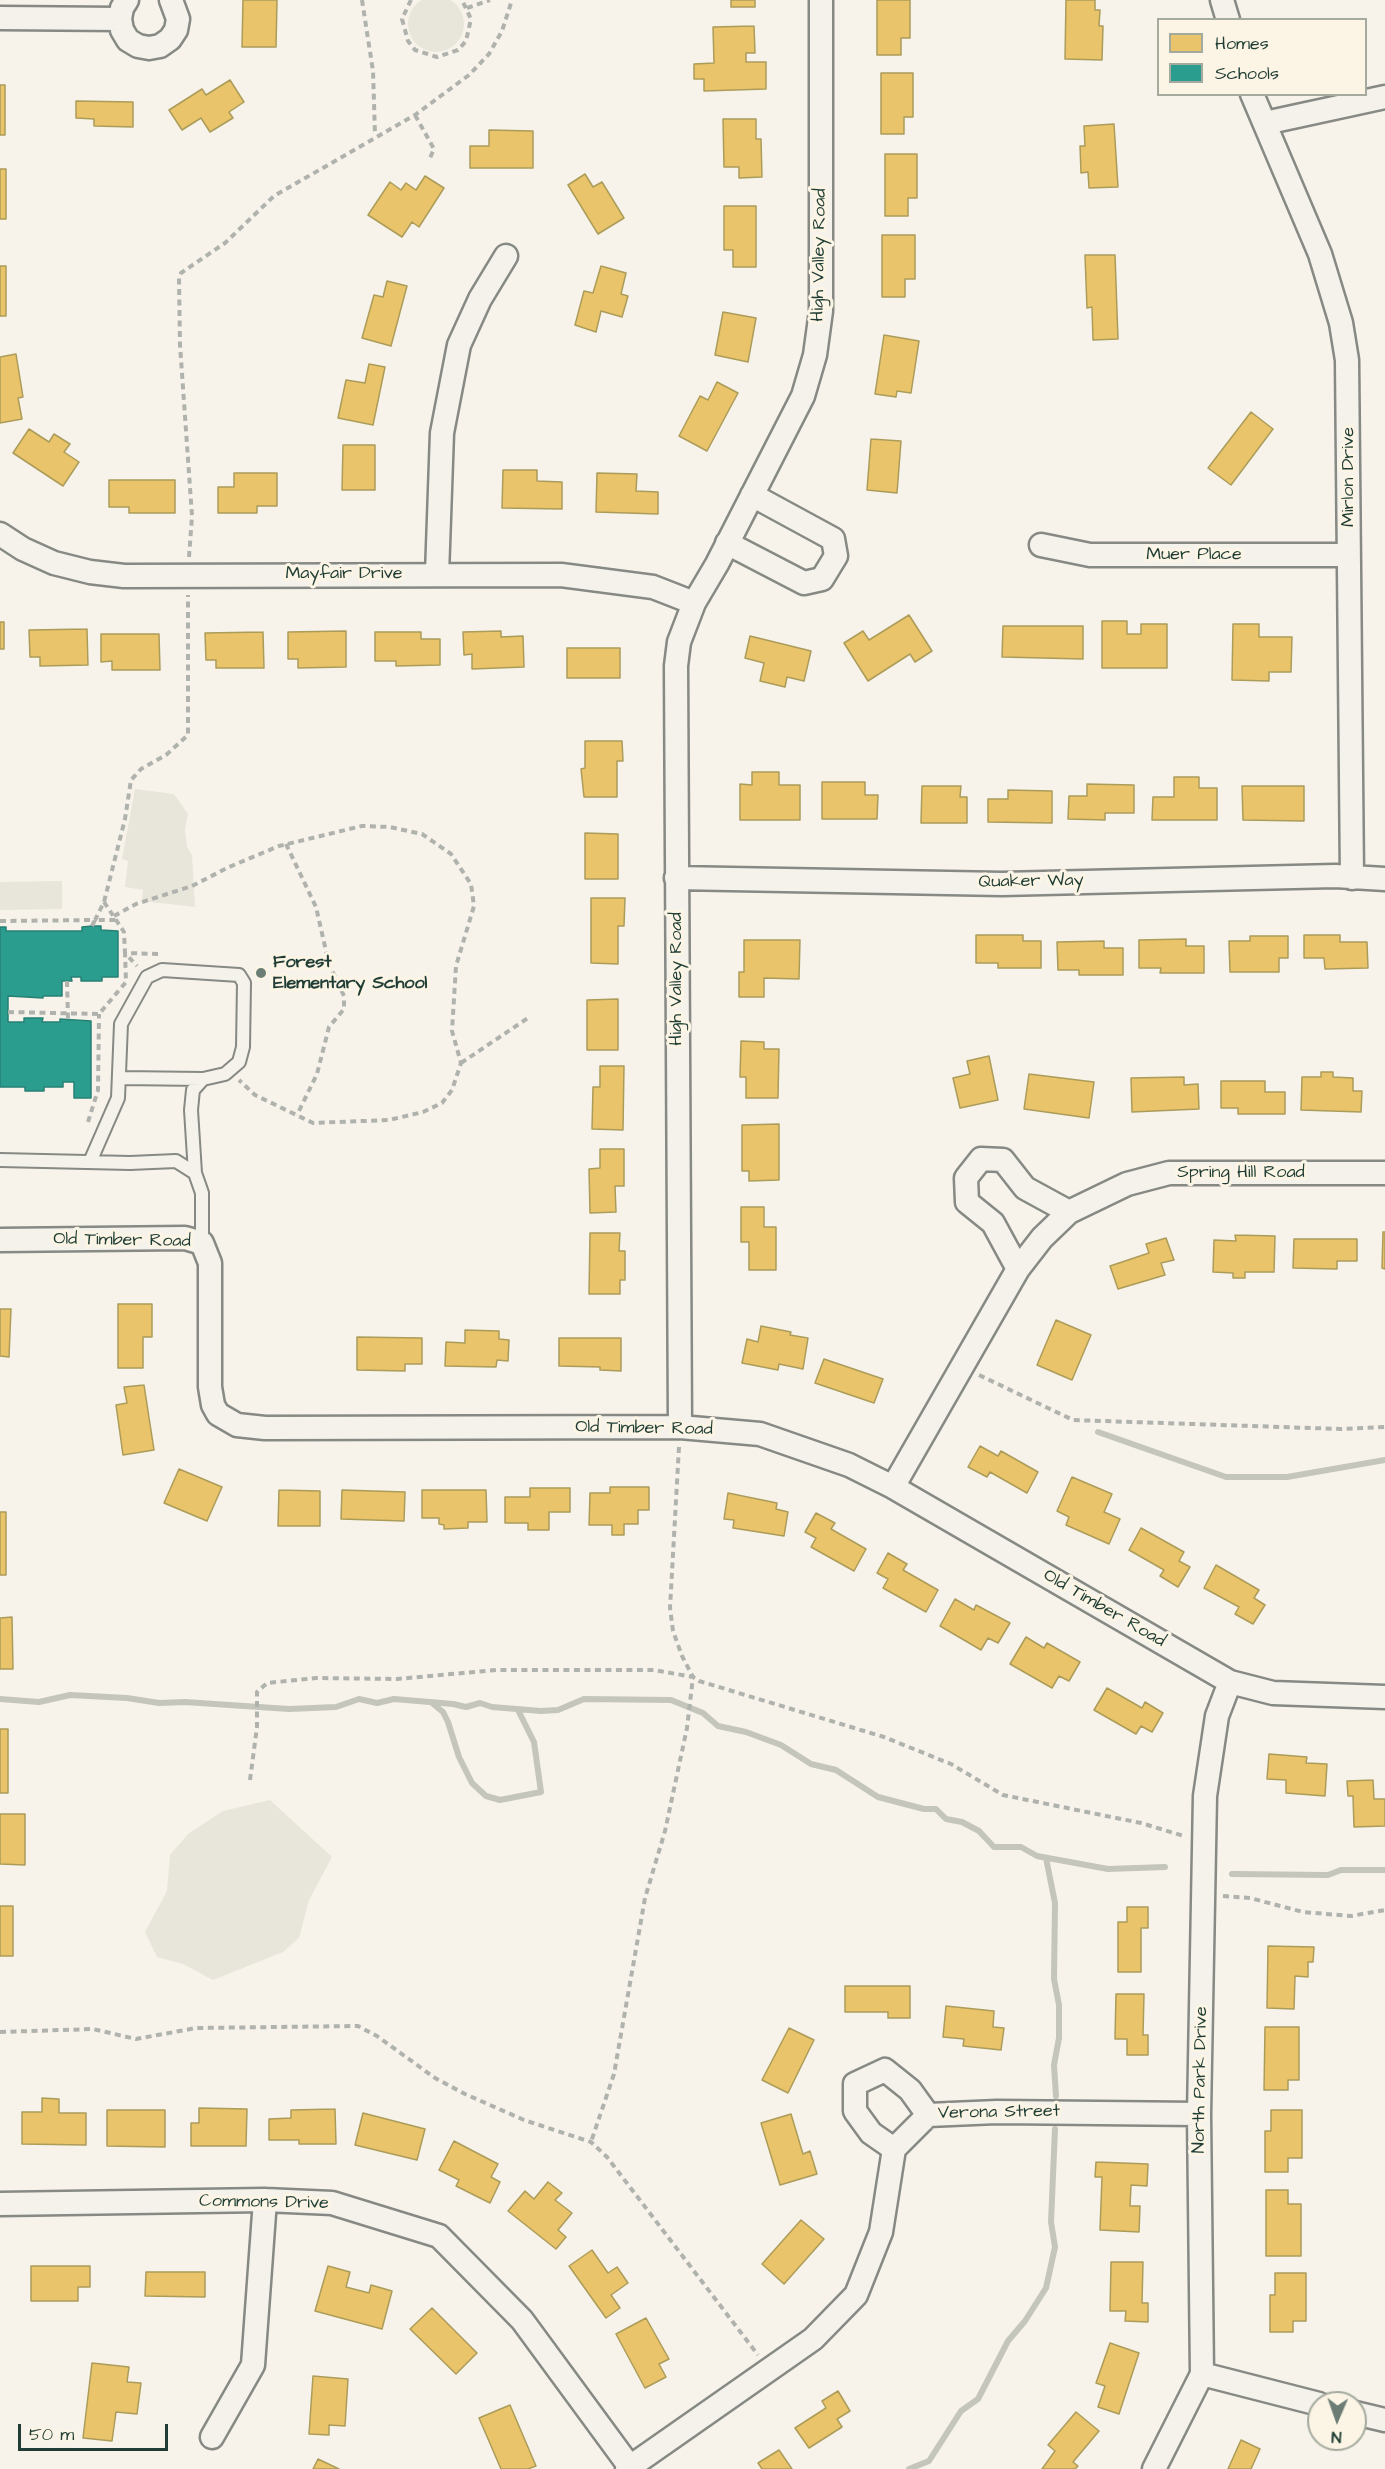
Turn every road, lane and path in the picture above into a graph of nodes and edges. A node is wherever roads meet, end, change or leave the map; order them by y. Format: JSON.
{"nodes":[{"id":1,"x":171,"y":0,"type":"edge"},
{"id":2,"x":362,"y":0,"type":"edge"},
{"id":3,"x":411,"y":0,"type":"edge"},
{"id":4,"x":462,"y":0,"type":"edge"},
{"id":5,"x":490,"y":0,"type":"edge"},
{"id":6,"x":513,"y":0,"type":"edge"},
{"id":7,"x":821,"y":0,"type":"edge"},
{"id":8,"x":1222,"y":0,"type":"edge"},
{"id":9,"x":467,"y":8,"type":"junction"},
{"id":10,"x":124,"y":10,"type":"edge"},
{"id":11,"x":0,"y":18,"type":"edge"},
{"id":12,"x":1227,"y":18,"type":"edge"},
{"id":13,"x":1253,"y":96,"type":"edge"},
{"id":14,"x":1385,"y":97,"type":"edge"},
{"id":15,"x":415,"y":114,"type":"junction"},
{"id":16,"x":1265,"y":123,"type":"junction"},
{"id":17,"x":375,"y":135,"type":"junction"},
{"id":18,"x":430,"y":158,"type":"dead end"},
{"id":19,"x":506,"y":256,"type":"dead end"},
{"id":20,"x":752,"y":495,"type":"junction"},
{"id":21,"x":0,"y":534,"type":"edge"},
{"id":22,"x":728,"y":543,"type":"junction"},
{"id":23,"x":1041,"y":545,"type":"dead end"},
{"id":24,"x":1348,"y":555,"type":"junction"},
{"id":25,"x":437,"y":574,"type":"junction"},
{"id":26,"x":189,"y":575,"type":"junction"},
{"id":27,"x":694,"y":603,"type":"junction"},
{"id":28,"x":286,"y":844,"type":"junction"},
{"id":29,"x":676,"y":878,"type":"junction"},
{"id":30,"x":1352,"y":878,"type":"junction"},
{"id":31,"x":1385,"y":879,"type":"edge"},
{"id":32,"x":104,"y":902,"type":"junction"},
{"id":33,"x":114,"y":916,"type":"junction"},
{"id":34,"x":95,"y":920,"type":"junction"},
{"id":35,"x":118,"y":920,"type":"junction"},
{"id":36,"x":0,"y":921,"type":"edge"},
{"id":37,"x":92,"y":927,"type":"dead end"},
{"id":38,"x":147,"y":976,"type":"junction"},
{"id":39,"x":67,"y":981,"type":"dead end"},
{"id":40,"x":99,"y":1014,"type":"dead end"},
{"id":41,"x":528,"y":1018,"type":"dead end"},
{"id":42,"x":68,"y":1019,"type":"dead end"},
{"id":43,"x":460,"y":1063,"type":"junction"},
{"id":44,"x":230,"y":1071,"type":"junction"},
{"id":45,"x":121,"y":1078,"type":"junction"},
{"id":46,"x":203,"y":1079,"type":"junction"},
{"id":47,"x":297,"y":1115,"type":"junction"},
{"id":48,"x":85,"y":1132,"type":"dead end"},
{"id":49,"x":0,"y":1160,"type":"edge"},
{"id":50,"x":90,"y":1162,"type":"junction"},
{"id":51,"x":195,"y":1173,"type":"junction"},
{"id":52,"x":1385,"y":1173,"type":"edge"},
{"id":53,"x":1069,"y":1212,"type":"junction"},
{"id":54,"x":0,"y":1240,"type":"edge"},
{"id":55,"x":202,"y":1243,"type":"junction"},
{"id":56,"x":1018,"y":1269,"type":"junction"},
{"id":57,"x":965,"y":1366,"type":"junction"},
{"id":58,"x":680,"y":1427,"type":"junction"},
{"id":59,"x":1385,"y":1427,"type":"edge"},
{"id":60,"x":893,"y":1487,"type":"junction"},
{"id":61,"x":693,"y":1677,"type":"junction"},
{"id":62,"x":1230,"y":1682,"type":"junction"},
{"id":63,"x":1385,"y":1697,"type":"edge"},
{"id":64,"x":250,"y":1780,"type":"dead end"},
{"id":65,"x":1203,"y":1864,"type":"junction"},
{"id":66,"x":1219,"y":1896,"type":"dead end"},
{"id":67,"x":1385,"y":1910,"type":"edge"},
{"id":68,"x":0,"y":2032,"type":"edge"},
{"id":69,"x":1199,"y":2114,"type":"junction"},
{"id":70,"x":928,"y":2115,"type":"junction"},
{"id":71,"x":591,"y":2142,"type":"junction"},
{"id":72,"x":894,"y":2150,"type":"junction"},
{"id":73,"x":265,"y":2200,"type":"junction"},
{"id":74,"x":0,"y":2204,"type":"edge"},
{"id":75,"x":770,"y":2370,"type":"junction"},
{"id":76,"x":1202,"y":2374,"type":"junction"},
{"id":77,"x":1307,"y":2401,"type":"edge"},
{"id":78,"x":1367,"y":2416,"type":"edge"},
{"id":79,"x":1385,"y":2420,"type":"edge"},
{"id":80,"x":212,"y":2437,"type":"dead end"},
{"id":81,"x":628,"y":2468,"type":"edge"},
{"id":82,"x":1155,"y":2469,"type":"edge"}],
"edges":[{"from":1,"to":10,"type":"street"},
{"from":2,"to":17,"type":"path"},
{"from":3,"to":9,"type":"path"},
{"from":4,"to":9,"type":"path"},
{"from":5,"to":9,"type":"path"},
{"from":6,"to":15,"type":"path"},
{"from":7,"to":20,"type":"street","name":"High Valley Road"},
{"from":8,"to":12,"type":"street"},
{"from":10,"to":11,"type":"street"},
{"from":13,"to":16,"type":"street","name":"Mirlon Drive"},
{"from":14,"to":16,"type":"street"},
{"from":15,"to":17,"type":"path"},
{"from":15,"to":18,"type":"path"},
{"from":16,"to":24,"type":"street","name":"Mirlon Drive"},
{"from":17,"to":26,"type":"path"},
{"from":19,"to":25,"type":"street"},
{"from":20,"to":22,"type":"street","name":"High Valley Road"},
{"from":20,"to":22,"type":"street"},
{"from":21,"to":26,"type":"street","name":"Mayfair Drive"},
{"from":22,"to":27,"type":"street","name":"High Valley Road"},
{"from":23,"to":24,"type":"street","name":"Muer Place"},
{"from":24,"to":30,"type":"street","name":"Mirlon Drive"},
{"from":25,"to":26,"type":"street","name":"Mayfair Drive"},
{"from":25,"to":27,"type":"street","name":"Mayfair Drive"},
{"from":26,"to":32,"type":"path"},
{"from":27,"to":29,"type":"street","name":"High Valley Road"},
{"from":28,"to":33,"type":"path"},
{"from":28,"to":43,"type":"path"},
{"from":28,"to":47,"type":"path"},
{"from":29,"to":30,"type":"street","name":"Quaker Way"},
{"from":29,"to":58,"type":"street","name":"High Valley Road"},
{"from":30,"to":31,"type":"street","name":"Quaker Way"},
{"from":32,"to":33,"type":"path"},
{"from":32,"to":34,"type":"path"},
{"from":33,"to":35,"type":"path"},
{"from":34,"to":35,"type":"path"},
{"from":34,"to":36,"type":"path"},
{"from":34,"to":37,"type":"path"},
{"from":35,"to":38,"type":"path"},
{"from":38,"to":44,"type":"lane"},
{"from":38,"to":45,"type":"lane"},
{"from":39,"to":42,"type":"path"},
{"from":40,"to":48,"type":"path"},
{"from":41,"to":43,"type":"path"},
{"from":43,"to":47,"type":"path"},
{"from":44,"to":46,"type":"lane"},
{"from":44,"to":47,"type":"path"},
{"from":45,"to":46,"type":"lane"},
{"from":45,"to":50,"type":"lane"},
{"from":46,"to":51,"type":"lane"},
{"from":49,"to":50,"type":"lane"},
{"from":50,"to":51,"type":"lane"},
{"from":51,"to":55,"type":"lane"},
{"from":52,"to":53,"type":"street","name":"Spring Hill Road"},
{"from":53,"to":56,"type":"street","name":"Spring Hill Road"},
{"from":53,"to":56,"type":"street"},
{"from":54,"to":55,"type":"street","name":"Old Timber Road"},
{"from":55,"to":58,"type":"street","name":"Old Timber Road"},
{"from":56,"to":57,"type":"street","name":"Spring Hill Road"},
{"from":57,"to":59,"type":"path"},
{"from":57,"to":60,"type":"street","name":"Spring Hill Road"},
{"from":58,"to":60,"type":"street","name":"Old Timber Road"},
{"from":58,"to":61,"type":"path"},
{"from":60,"to":62,"type":"street","name":"Old Timber Road"},
{"from":61,"to":64,"type":"path"},
{"from":61,"to":65,"type":"path"},
{"from":61,"to":71,"type":"path"},
{"from":62,"to":63,"type":"street","name":"Old Timber Road"},
{"from":62,"to":65,"type":"street","name":"North Park Drive"},
{"from":65,"to":69,"type":"street","name":"North Park Drive"},
{"from":66,"to":67,"type":"path"},
{"from":68,"to":71,"type":"path"},
{"from":69,"to":70,"type":"street","name":"Verona Street"},
{"from":69,"to":76,"type":"street","name":"North Park Drive"},
{"from":70,"to":72,"type":"street","name":"Verona Street"},
{"from":70,"to":72,"type":"street"},
{"from":71,"to":75,"type":"path"},
{"from":72,"to":75,"type":"street"},
{"from":73,"to":74,"type":"street","name":"Commons Drive"},
{"from":73,"to":80,"type":"street"},
{"from":73,"to":81,"type":"street","name":"Commons Drive"},
{"from":75,"to":81,"type":"street"},
{"from":76,"to":77,"type":"street"},
{"from":76,"to":82,"type":"street","name":"North Park Drive"},
{"from":78,"to":79,"type":"street"}]}
